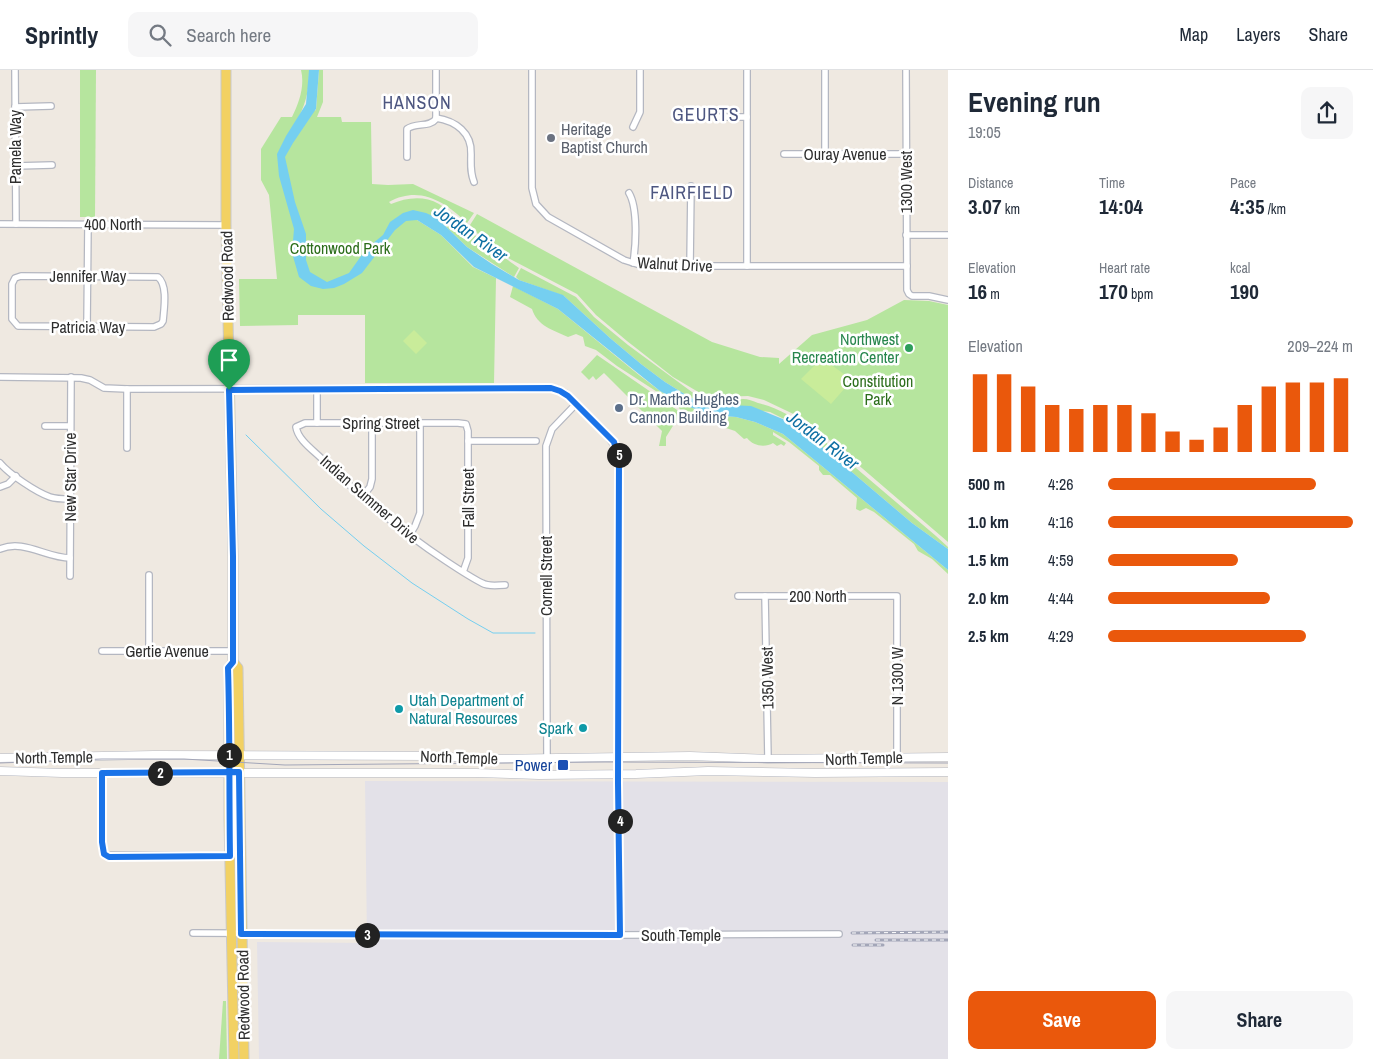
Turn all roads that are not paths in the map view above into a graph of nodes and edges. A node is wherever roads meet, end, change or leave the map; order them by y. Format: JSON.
{"nodes":[{"id":1,"x":15,"y":70,"type":"edge"},
{"id":2,"x":226,"y":70,"type":"edge"},
{"id":3,"x":436,"y":70,"type":"edge"},
{"id":4,"x":532,"y":70,"type":"edge"},
{"id":5,"x":640,"y":70,"type":"edge"},
{"id":6,"x":747,"y":70,"type":"edge"},
{"id":7,"x":825,"y":70,"type":"edge"},
{"id":8,"x":906,"y":70,"type":"edge"},
{"id":9,"x":15,"y":106,"type":"junction"},
{"id":10,"x":51,"y":106,"type":"dead end"},
{"id":11,"x":705,"y":115,"type":"dead end"},
{"id":12,"x":747,"y":117,"type":"junction"},
{"id":13,"x":436,"y":118,"type":"junction"},
{"id":14,"x":633,"y":127,"type":"dead end"},
{"id":15,"x":784,"y":154,"type":"dead end"},
{"id":16,"x":825,"y":154,"type":"junction"},
{"id":17,"x":906,"y":154,"type":"junction"},
{"id":18,"x":407,"y":157,"type":"dead end"},
{"id":19,"x":52,"y":165,"type":"dead end"},
{"id":20,"x":16,"y":166,"type":"junction"},
{"id":21,"x":474,"y":182,"type":"dead end"},
{"id":22,"x":691,"y":186,"type":"dead end"},
{"id":23,"x":629,"y":193,"type":"dead end"},
{"id":24,"x":0,"y":224,"type":"edge"},
{"id":25,"x":16,"y":224,"type":"junction"},
{"id":26,"x":88,"y":224,"type":"junction"},
{"id":27,"x":226,"y":225,"type":"junction"},
{"id":28,"x":906,"y":235,"type":"junction"},
{"id":29,"x":948,"y":235,"type":"edge"},
{"id":30,"x":633,"y":263,"type":"junction"},
{"id":31,"x":690,"y":266,"type":"junction"},
{"id":32,"x":747,"y":266,"type":"junction"},
{"id":33,"x":906,"y":266,"type":"junction"},
{"id":34,"x":88,"y":276,"type":"junction"},
{"id":35,"x":948,"y":300,"type":"edge"},
{"id":36,"x":14,"y":324,"type":"joint"},
{"id":37,"x":161,"y":324,"type":"joint"},
{"id":38,"x":87,"y":327,"type":"junction"},
{"id":39,"x":0,"y":377,"type":"edge"},
{"id":40,"x":71,"y":377,"type":"junction"},
{"id":41,"x":127,"y":389,"type":"junction"},
{"id":42,"x":317,"y":389,"type":"junction"},
{"id":43,"x":229,"y":390,"type":"junction"},
{"id":44,"x":576,"y":404,"type":"junction"},
{"id":45,"x":317,"y":423,"type":"junction"},
{"id":46,"x":372,"y":423,"type":"junction"},
{"id":47,"x":420,"y":423,"type":"junction"},
{"id":48,"x":466,"y":424,"type":"joint"},
{"id":49,"x":45,"y":426,"type":"dead end"},
{"id":50,"x":70,"y":426,"type":"junction"},
{"id":51,"x":296,"y":427,"type":"joint"},
{"id":52,"x":468,"y":441,"type":"junction"},
{"id":53,"x":536,"y":441,"type":"dead end"},
{"id":54,"x":127,"y":448,"type":"dead end"},
{"id":55,"x":0,"y":463,"type":"edge"},
{"id":56,"x":16,"y":476,"type":"junction"},
{"id":57,"x":0,"y":487,"type":"edge"},
{"id":58,"x":362,"y":497,"type":"junction"},
{"id":59,"x":70,"y":499,"type":"junction"},
{"id":60,"x":409,"y":536,"type":"junction"},
{"id":61,"x":0,"y":549,"type":"edge"},
{"id":62,"x":70,"y":558,"type":"junction"},
{"id":63,"x":463,"y":572,"type":"junction"},
{"id":64,"x":149,"y":575,"type":"dead end"},
{"id":65,"x":70,"y":576,"type":"dead end"},
{"id":66,"x":505,"y":585,"type":"dead end"},
{"id":67,"x":738,"y":596,"type":"dead end"},
{"id":68,"x":765,"y":596,"type":"junction"},
{"id":69,"x":897,"y":596,"type":"joint"},
{"id":70,"x":102,"y":651,"type":"dead end"},
{"id":71,"x":149,"y":651,"type":"junction"},
{"id":72,"x":233,"y":651,"type":"junction"},
{"id":73,"x":233,"y":662,"type":"junction"},
{"id":74,"x":229,"y":756,"type":"junction"},
{"id":75,"x":239,"y":756,"type":"junction"},
{"id":76,"x":619,"y":756,"type":"junction"},
{"id":77,"x":897,"y":757,"type":"junction"},
{"id":78,"x":948,"y":757,"type":"edge"},
{"id":79,"x":0,"y":758,"type":"edge"},
{"id":80,"x":547,"y":758,"type":"junction"},
{"id":81,"x":768,"y":759,"type":"junction"},
{"id":82,"x":0,"y":771,"type":"edge"},
{"id":83,"x":229,"y":772,"type":"junction"},
{"id":84,"x":239,"y":772,"type":"junction"},
{"id":85,"x":948,"y":772,"type":"edge"},
{"id":86,"x":102,"y":773,"type":"junction"},
{"id":87,"x":618,"y":774,"type":"junction"},
{"id":88,"x":230,"y":856,"type":"junction"},
{"id":89,"x":193,"y":933,"type":"dead end"},
{"id":90,"x":232,"y":934,"type":"junction"},
{"id":91,"x":241,"y":934,"type":"junction"},
{"id":92,"x":839,"y":934,"type":"dead end"},
{"id":93,"x":620,"y":935,"type":"junction"},
{"id":94,"x":234,"y":1059,"type":"edge"},
{"id":95,"x":244,"y":1059,"type":"edge"}],
"edges":[{"from":1,"to":9,"type":"street","name":"Pamela Way"},
{"from":2,"to":27,"type":"main road","name":"Redwood Road"},
{"from":3,"to":13,"type":"street"},
{"from":4,"to":30,"type":"street","name":"Walnut Drive"},
{"from":5,"to":14,"type":"street"},
{"from":6,"to":12,"type":"street"},
{"from":7,"to":16,"type":"street"},
{"from":8,"to":17,"type":"street","name":"1300 West"},
{"from":9,"to":10,"type":"street"},
{"from":9,"to":20,"type":"street","name":"Pamela Way"},
{"from":11,"to":12,"type":"street"},
{"from":12,"to":32,"type":"street"},
{"from":13,"to":18,"type":"street"},
{"from":13,"to":21,"type":"street"},
{"from":15,"to":16,"type":"street","name":"Ouray Avenue"},
{"from":16,"to":17,"type":"street","name":"Ouray Avenue"},
{"from":17,"to":28,"type":"street","name":"1300 West"},
{"from":19,"to":20,"type":"street"},
{"from":20,"to":25,"type":"street","name":"Pamela Way"},
{"from":22,"to":31,"type":"street"},
{"from":23,"to":30,"type":"street"},
{"from":24,"to":25,"type":"street","name":"400 North"},
{"from":25,"to":26,"type":"street","name":"400 North"},
{"from":26,"to":27,"type":"street","name":"400 North"},
{"from":26,"to":34,"type":"street"},
{"from":27,"to":43,"type":"main road","name":"Redwood Road"},
{"from":28,"to":29,"type":"street"},
{"from":28,"to":33,"type":"street","name":"1300 West"},
{"from":30,"to":31,"type":"street","name":"Walnut Drive"},
{"from":31,"to":32,"type":"street","name":"Walnut Drive"},
{"from":32,"to":33,"type":"street","name":"Walnut Drive"},
{"from":33,"to":35,"type":"street","name":"1300 West"},
{"from":34,"to":36,"type":"street","name":"Jennifer Way"},
{"from":34,"to":37,"type":"street","name":"Jennifer Way"},
{"from":34,"to":38,"type":"street"},
{"from":36,"to":38,"type":"street","name":"Patricia Way"},
{"from":37,"to":38,"type":"street","name":"Patricia Way"},
{"from":39,"to":40,"type":"street"},
{"from":40,"to":41,"type":"street"},
{"from":40,"to":50,"type":"street","name":"New Star Drive"},
{"from":41,"to":43,"type":"street"},
{"from":41,"to":54,"type":"street"},
{"from":42,"to":43,"type":"street"},
{"from":42,"to":44,"type":"street"},
{"from":42,"to":45,"type":"street"},
{"from":43,"to":72,"type":"main road","name":"Redwood Road"},
{"from":44,"to":76,"type":"street"},
{"from":44,"to":80,"type":"street","name":"Cornell Street"},
{"from":45,"to":46,"type":"street","name":"Spring Street"},
{"from":45,"to":51,"type":"street","name":"Spring Street"},
{"from":46,"to":47,"type":"street","name":"Spring Street"},
{"from":46,"to":58,"type":"street"},
{"from":47,"to":48,"type":"street","name":"Spring Street"},
{"from":47,"to":60,"type":"street"},
{"from":48,"to":52,"type":"street","name":"Fall Street"},
{"from":49,"to":50,"type":"street"},
{"from":50,"to":59,"type":"street","name":"New Star Drive"},
{"from":51,"to":58,"type":"street","name":"Indian Summer Drive"},
{"from":52,"to":53,"type":"street"},
{"from":52,"to":63,"type":"street","name":"Fall Street"},
{"from":55,"to":56,"type":"street"},
{"from":56,"to":57,"type":"street"},
{"from":56,"to":59,"type":"street"},
{"from":58,"to":60,"type":"street","name":"Indian Summer Drive"},
{"from":59,"to":62,"type":"street","name":"New Star Drive"},
{"from":60,"to":63,"type":"street","name":"Indian Summer Drive"},
{"from":61,"to":62,"type":"street"},
{"from":62,"to":65,"type":"street","name":"New Star Drive"},
{"from":63,"to":66,"type":"street","name":"Indian Summer Drive"},
{"from":64,"to":71,"type":"street"},
{"from":67,"to":68,"type":"street","name":"200 North"},
{"from":68,"to":69,"type":"street","name":"200 North"},
{"from":68,"to":81,"type":"street","name":"1350 West"},
{"from":69,"to":77,"type":"street","name":"N 1300 W"},
{"from":70,"to":71,"type":"street","name":"Gertie Avenue"},
{"from":71,"to":72,"type":"street","name":"Gertie Avenue"},
{"from":72,"to":73,"type":"main road","name":"Redwood Road"},
{"from":73,"to":74,"type":"main road","name":"Redwood Road"},
{"from":73,"to":75,"type":"main road","name":"Redwood Road"},
{"from":74,"to":75,"type":"main road","name":"North Temple"},
{"from":74,"to":79,"type":"main road","name":"North Temple"},
{"from":74,"to":83,"type":"main road","name":"Redwood Road"},
{"from":75,"to":80,"type":"main road","name":"North Temple"},
{"from":75,"to":84,"type":"main road","name":"Redwood Road"},
{"from":76,"to":80,"type":"main road","name":"North Temple"},
{"from":76,"to":81,"type":"main road","name":"North Temple"},
{"from":76,"to":87,"type":"street"},
{"from":77,"to":78,"type":"main road","name":"North Temple"},
{"from":77,"to":81,"type":"main road","name":"North Temple"},
{"from":82,"to":86,"type":"main road","name":"North Temple"},
{"from":83,"to":84,"type":"main road","name":"North Temple"},
{"from":83,"to":86,"type":"main road","name":"North Temple"},
{"from":83,"to":88,"type":"main road","name":"Redwood Road"},
{"from":84,"to":87,"type":"main road","name":"North Temple"},
{"from":84,"to":91,"type":"main road","name":"Redwood Road"},
{"from":85,"to":87,"type":"main road","name":"North Temple"},
{"from":86,"to":88,"type":"street"},
{"from":87,"to":93,"type":"street"},
{"from":88,"to":90,"type":"main road","name":"Redwood Road"},
{"from":89,"to":90,"type":"street","name":"South Temple"},
{"from":90,"to":91,"type":"street","name":"South Temple"},
{"from":90,"to":94,"type":"main road","name":"Redwood Road"},
{"from":91,"to":93,"type":"street","name":"South Temple"},
{"from":91,"to":95,"type":"main road","name":"Redwood Road"},
{"from":92,"to":93,"type":"street","name":"South Temple"}]}
